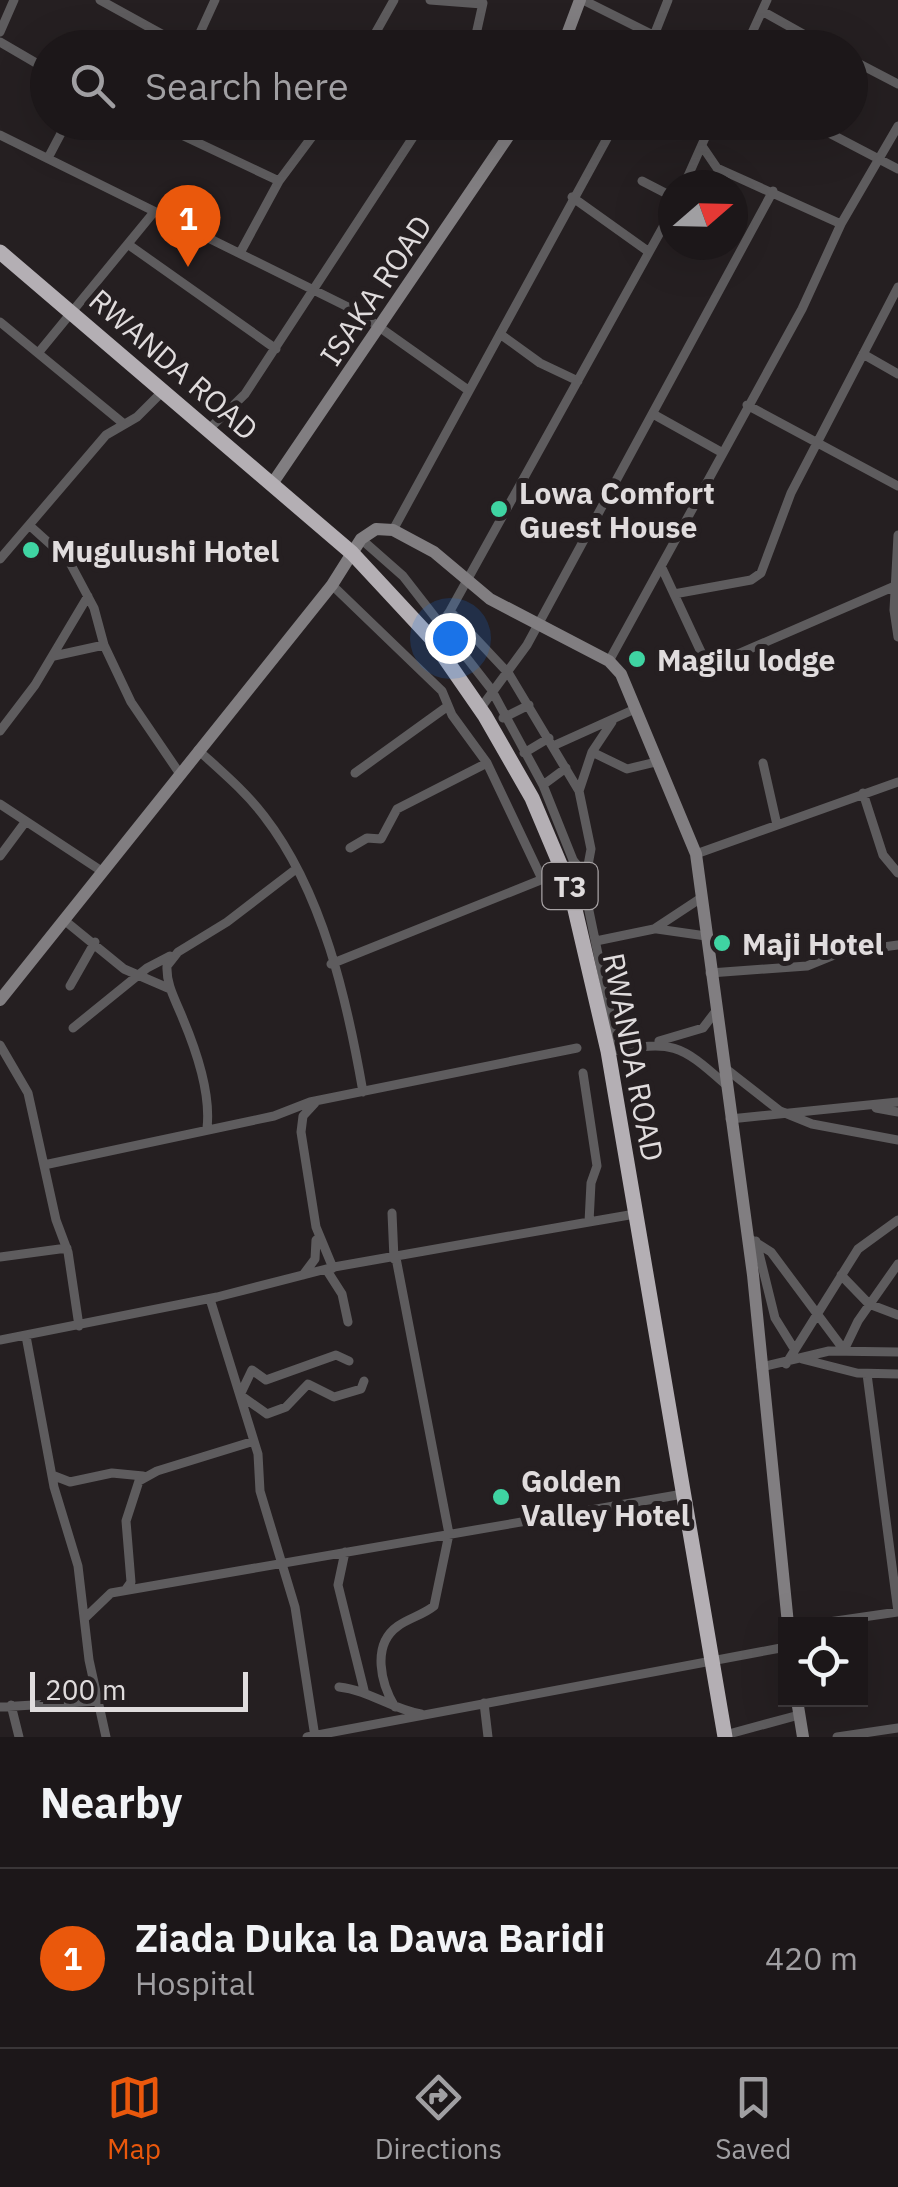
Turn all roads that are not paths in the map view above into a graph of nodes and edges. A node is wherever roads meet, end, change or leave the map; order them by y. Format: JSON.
{"nodes":[{"id":1,"x":14,"y":0,"type":"edge"},
{"id":2,"x":100,"y":0,"type":"edge"},
{"id":3,"x":128,"y":0,"type":"edge"},
{"id":4,"x":215,"y":0,"type":"edge"},
{"id":5,"x":394,"y":0,"type":"edge"},
{"id":6,"x":430,"y":0,"type":"edge"},
{"id":7,"x":582,"y":0,"type":"edge"},
{"id":8,"x":668,"y":0,"type":"edge"},
{"id":9,"x":767,"y":0,"type":"edge"},
{"id":10,"x":483,"y":2,"type":"edge"},
{"id":11,"x":762,"y":11,"type":"junction"},
{"id":12,"x":125,"y":14,"type":"junction"},
{"id":13,"x":156,"y":30,"type":"edge"},
{"id":14,"x":199,"y":30,"type":"edge"},
{"id":15,"x":377,"y":30,"type":"edge"},
{"id":16,"x":478,"y":30,"type":"edge"},
{"id":17,"x":570,"y":30,"type":"edge"},
{"id":18,"x":632,"y":30,"type":"edge"},
{"id":19,"x":657,"y":30,"type":"edge"},
{"id":20,"x":753,"y":30,"type":"edge"},
{"id":21,"x":796,"y":30,"type":"edge"},
{"id":22,"x":0,"y":32,"type":"edge"},
{"id":23,"x":0,"y":42,"type":"edge"},
{"id":24,"x":30,"y":60,"type":"edge"},
{"id":25,"x":868,"y":68,"type":"edge"},
{"id":26,"x":898,"y":84,"type":"edge"},
{"id":27,"x":898,"y":126,"type":"edge"},
{"id":28,"x":0,"y":136,"type":"edge"},
{"id":29,"x":58,"y":140,"type":"edge"},
{"id":30,"x":192,"y":140,"type":"edge"},
{"id":31,"x":310,"y":140,"type":"edge"},
{"id":32,"x":411,"y":140,"type":"edge"},
{"id":33,"x":506,"y":140,"type":"edge"},
{"id":34,"x":605,"y":140,"type":"edge"},
{"id":35,"x":704,"y":140,"type":"edge"},
{"id":36,"x":843,"y":140,"type":"edge"},
{"id":37,"x":702,"y":146,"type":"junction"},
{"id":38,"x":48,"y":158,"type":"junction"},
{"id":39,"x":878,"y":158,"type":"junction"},
{"id":40,"x":691,"y":170,"type":"edge"},
{"id":41,"x":898,"y":170,"type":"edge"},
{"id":42,"x":642,"y":180,"type":"dead end"},
{"id":43,"x":279,"y":181,"type":"junction"},
{"id":44,"x":658,"y":189,"type":"edge"},
{"id":45,"x":773,"y":191,"type":"junction"},
{"id":46,"x":572,"y":197,"type":"junction"},
{"id":47,"x":154,"y":212,"type":"junction"},
{"id":48,"x":841,"y":224,"type":"junction"},
{"id":49,"x":658,"y":236,"type":"edge"},
{"id":50,"x":128,"y":245,"type":"junction"},
{"id":51,"x":0,"y":252,"type":"edge"},
{"id":52,"x":649,"y":252,"type":"junction"},
{"id":53,"x":240,"y":253,"type":"junction"},
{"id":54,"x":898,"y":287,"type":"edge"},
{"id":55,"x":310,"y":290,"type":"junction"},
{"id":56,"x":72,"y":313,"type":"junction"},
{"id":57,"x":0,"y":322,"type":"edge"},
{"id":58,"x":379,"y":326,"type":"junction"},
{"id":59,"x":500,"y":334,"type":"junction"},
{"id":60,"x":276,"y":349,"type":"junction"},
{"id":61,"x":39,"y":352,"type":"junction"},
{"id":62,"x":863,"y":354,"type":"junction"},
{"id":63,"x":898,"y":374,"type":"edge"},
{"id":64,"x":578,"y":382,"type":"junction"},
{"id":65,"x":468,"y":390,"type":"junction"},
{"id":66,"x":162,"y":391,"type":"junction"},
{"id":67,"x":747,"y":404,"type":"junction"},
{"id":68,"x":653,"y":414,"type":"junction"},
{"id":69,"x":124,"y":424,"type":"junction"},
{"id":70,"x":208,"y":430,"type":"junction"},
{"id":71,"x":817,"y":442,"type":"junction"},
{"id":72,"x":722,"y":452,"type":"junction"},
{"id":73,"x":272,"y":484,"type":"junction"},
{"id":74,"x":898,"y":486,"type":"edge"},
{"id":75,"x":29,"y":525,"type":"junction"},
{"id":76,"x":393,"y":530,"type":"junction"},
{"id":77,"x":898,"y":535,"type":"edge"},
{"id":78,"x":356,"y":546,"type":"junction"},
{"id":79,"x":0,"y":559,"type":"edge"},
{"id":80,"x":661,"y":566,"type":"junction"},
{"id":81,"x":464,"y":580,"type":"junction"},
{"id":82,"x":332,"y":585,"type":"junction"},
{"id":83,"x":895,"y":586,"type":"junction"},
{"id":84,"x":674,"y":594,"type":"junction"},
{"id":85,"x":88,"y":596,"type":"junction"},
{"id":86,"x":450,"y":611,"type":"junction"},
{"id":87,"x":536,"y":626,"type":"junction"},
{"id":88,"x":435,"y":632,"type":"junction"},
{"id":89,"x":898,"y":637,"type":"edge"},
{"id":90,"x":104,"y":646,"type":"junction"},
{"id":91,"x":51,"y":658,"type":"junction"},
{"id":92,"x":608,"y":661,"type":"junction"},
{"id":93,"x":509,"y":674,"type":"junction"},
{"id":94,"x":491,"y":690,"type":"junction"},
{"id":95,"x":529,"y":705,"type":"junction"},
{"id":96,"x":448,"y":706,"type":"junction"},
{"id":97,"x":480,"y":709,"type":"junction"},
{"id":98,"x":634,"y":709,"type":"junction"},
{"id":99,"x":504,"y":718,"type":"junction"},
{"id":100,"x":612,"y":722,"type":"junction"},
{"id":101,"x":0,"y":731,"type":"edge"},
{"id":102,"x":551,"y":742,"type":"junction"},
{"id":103,"x":198,"y":750,"type":"junction"},
{"id":104,"x":592,"y":752,"type":"junction"},
{"id":105,"x":524,"y":753,"type":"junction"},
{"id":106,"x":487,"y":762,"type":"junction"},
{"id":107,"x":656,"y":762,"type":"junction"},
{"id":108,"x":763,"y":763,"type":"dead end"},
{"id":109,"x":566,"y":768,"type":"junction"},
{"id":110,"x":354,"y":773,"type":"dead end"},
{"id":111,"x":180,"y":774,"type":"junction"},
{"id":112,"x":898,"y":782,"type":"edge"},
{"id":113,"x":578,"y":790,"type":"junction"},
{"id":114,"x":538,"y":791,"type":"junction"},
{"id":115,"x":864,"y":794,"type":"junction"},
{"id":116,"x":0,"y":804,"type":"edge"},
{"id":117,"x":511,"y":810,"type":"junction"},
{"id":118,"x":26,"y":821,"type":"junction"},
{"id":119,"x":776,"y":824,"type":"junction"},
{"id":120,"x":350,"y":848,"type":"dead end"},
{"id":121,"x":696,"y":854,"type":"junction"},
{"id":122,"x":0,"y":856,"type":"edge"},
{"id":123,"x":296,"y":869,"type":"junction"},
{"id":124,"x":564,"y":871,"type":"junction"},
{"id":125,"x":102,"y":872,"type":"junction"},
{"id":126,"x":898,"y":873,"type":"edge"},
{"id":127,"x":586,"y":876,"type":"junction"},
{"id":128,"x":542,"y":879,"type":"junction"},
{"id":129,"x":701,"y":898,"type":"junction"},
{"id":130,"x":64,"y":920,"type":"junction"},
{"id":131,"x":654,"y":929,"type":"junction"},
{"id":132,"x":706,"y":936,"type":"junction"},
{"id":133,"x":596,"y":941,"type":"junction"},
{"id":134,"x":95,"y":942,"type":"junction"},
{"id":135,"x":898,"y":946,"type":"edge"},
{"id":136,"x":178,"y":952,"type":"junction"},
{"id":137,"x":332,"y":964,"type":"junction"},
{"id":138,"x":710,"y":973,"type":"junction"},
{"id":139,"x":138,"y":978,"type":"junction"},
{"id":140,"x":70,"y":986,"type":"dead end"},
{"id":141,"x":173,"y":994,"type":"junction"},
{"id":142,"x":0,"y":1000,"type":"edge"},
{"id":143,"x":716,"y":1011,"type":"junction"},
{"id":144,"x":73,"y":1028,"type":"dead end"},
{"id":145,"x":654,"y":1042,"type":"junction"},
{"id":146,"x":0,"y":1046,"type":"edge"},
{"id":147,"x":577,"y":1048,"type":"dead end"},
{"id":148,"x":613,"y":1050,"type":"junction"},
{"id":149,"x":723,"y":1066,"type":"junction"},
{"id":150,"x":583,"y":1073,"type":"dead end"},
{"id":151,"x":726,"y":1084,"type":"junction"},
{"id":152,"x":363,"y":1092,"type":"junction"},
{"id":153,"x":317,"y":1102,"type":"junction"},
{"id":154,"x":898,"y":1102,"type":"edge"},
{"id":155,"x":864,"y":1105,"type":"junction"},
{"id":156,"x":898,"y":1112,"type":"edge"},
{"id":157,"x":788,"y":1114,"type":"junction"},
{"id":158,"x":730,"y":1119,"type":"junction"},
{"id":159,"x":207,"y":1128,"type":"junction"},
{"id":160,"x":898,"y":1140,"type":"edge"},
{"id":161,"x":44,"y":1165,"type":"junction"},
{"id":162,"x":392,"y":1213,"type":"dead end"},
{"id":163,"x":636,"y":1214,"type":"junction"},
{"id":164,"x":898,"y":1220,"type":"edge"},
{"id":165,"x":589,"y":1222,"type":"junction"},
{"id":166,"x":316,"y":1228,"type":"junction"},
{"id":167,"x":752,"y":1239,"type":"junction"},
{"id":168,"x":67,"y":1248,"type":"junction"},
{"id":169,"x":0,"y":1258,"type":"edge"},
{"id":170,"x":395,"y":1258,"type":"junction"},
{"id":171,"x":898,"y":1264,"type":"edge"},
{"id":172,"x":329,"y":1269,"type":"junction"},
{"id":173,"x":841,"y":1275,"type":"junction"},
{"id":174,"x":302,"y":1276,"type":"junction"},
{"id":175,"x":210,"y":1298,"type":"junction"},
{"id":176,"x":869,"y":1304,"type":"junction"},
{"id":177,"x":816,"y":1314,"type":"junction"},
{"id":178,"x":898,"y":1315,"type":"edge"},
{"id":179,"x":348,"y":1322,"type":"dead end"},
{"id":180,"x":79,"y":1326,"type":"junction"},
{"id":181,"x":26,"y":1336,"type":"junction"},
{"id":182,"x":0,"y":1340,"type":"edge"},
{"id":183,"x":793,"y":1347,"type":"junction"},
{"id":184,"x":844,"y":1350,"type":"junction"},
{"id":185,"x":898,"y":1352,"type":"edge"},
{"id":186,"x":802,"y":1359,"type":"junction"},
{"id":187,"x":350,"y":1361,"type":"dead end"},
{"id":188,"x":786,"y":1364,"type":"junction"},
{"id":189,"x":761,"y":1367,"type":"junction"},
{"id":190,"x":866,"y":1374,"type":"junction"},
{"id":191,"x":898,"y":1374,"type":"edge"},
{"id":192,"x":364,"y":1381,"type":"dead end"},
{"id":193,"x":240,"y":1395,"type":"junction"},
{"id":194,"x":251,"y":1442,"type":"junction"},
{"id":195,"x":52,"y":1475,"type":"junction"},
{"id":196,"x":146,"y":1476,"type":"junction"},
{"id":197,"x":884,"y":1490,"type":"junction"},
{"id":198,"x":898,"y":1490,"type":"edge"},
{"id":199,"x":683,"y":1494,"type":"junction"},
{"id":200,"x":449,"y":1534,"type":"junction"},
{"id":201,"x":345,"y":1552,"type":"junction"},
{"id":202,"x":282,"y":1563,"type":"junction"},
{"id":203,"x":125,"y":1590,"type":"junction"},
{"id":204,"x":86,"y":1617,"type":"junction"},
{"id":205,"x":787,"y":1617,"type":"edge"},
{"id":206,"x":863,"y":1617,"type":"edge"},
{"id":207,"x":778,"y":1648,"type":"edge"},
{"id":208,"x":712,"y":1660,"type":"junction"},
{"id":209,"x":340,"y":1687,"type":"dead end"},
{"id":210,"x":364,"y":1690,"type":"junction"},
{"id":211,"x":99,"y":1701,"type":"junction"},
{"id":212,"x":484,"y":1703,"type":"junction"},
{"id":213,"x":6,"y":1706,"type":"edge"},
{"id":214,"x":396,"y":1707,"type":"junction"},
{"id":215,"x":798,"y":1707,"type":"edge"},
{"id":216,"x":424,"y":1715,"type":"junction"},
{"id":217,"x":799,"y":1715,"type":"junction"},
{"id":218,"x":898,"y":1728,"type":"edge"},
{"id":219,"x":725,"y":1736,"type":"edge"},
{"id":220,"x":20,"y":1737,"type":"edge"},
{"id":221,"x":106,"y":1737,"type":"edge"},
{"id":222,"x":307,"y":1737,"type":"edge"},
{"id":223,"x":315,"y":1737,"type":"edge"},
{"id":224,"x":488,"y":1737,"type":"edge"},
{"id":225,"x":804,"y":1737,"type":"edge"},
{"id":226,"x":838,"y":1737,"type":"edge"}],
"edges":[{"from":1,"to":22,"type":"street"},
{"from":2,"to":12,"type":"street"},
{"from":3,"to":12,"type":"street"},
{"from":4,"to":14,"type":"street"},
{"from":5,"to":15,"type":"street"},
{"from":6,"to":10,"type":"street"},
{"from":7,"to":17,"type":"street"},
{"from":7,"to":18,"type":"street"},
{"from":8,"to":19,"type":"street"},
{"from":9,"to":11,"type":"street"},
{"from":10,"to":16,"type":"street"},
{"from":11,"to":20,"type":"street"},
{"from":11,"to":21,"type":"street"},
{"from":12,"to":13,"type":"street"},
{"from":23,"to":24,"type":"street"},
{"from":25,"to":26,"type":"street"},
{"from":27,"to":39,"type":"street"},
{"from":28,"to":38,"type":"street"},
{"from":29,"to":38,"type":"street"},
{"from":30,"to":43,"type":"street"},
{"from":31,"to":43,"type":"street"},
{"from":32,"to":55,"type":"street"},
{"from":33,"to":58,"type":"street","name":"ISAKA ROAD"},
{"from":34,"to":46,"type":"street"},
{"from":35,"to":37,"type":"street"},
{"from":36,"to":39,"type":"street"},
{"from":37,"to":40,"type":"street"},
{"from":37,"to":45,"type":"street"},
{"from":38,"to":47,"type":"street"},
{"from":39,"to":41,"type":"street"},
{"from":39,"to":48,"type":"street"},
{"from":42,"to":44,"type":"street"},
{"from":43,"to":53,"type":"street"},
{"from":45,"to":48,"type":"street"},
{"from":45,"to":68,"type":"street"},
{"from":46,"to":52,"type":"street"},
{"from":46,"to":59,"type":"street"},
{"from":47,"to":50,"type":"street"},
{"from":47,"to":53,"type":"street"},
{"from":48,"to":67,"type":"street"},
{"from":49,"to":52,"type":"street"},
{"from":50,"to":56,"type":"street"},
{"from":50,"to":60,"type":"street"},
{"from":51,"to":56,"type":"highway","name":"RWANDA ROAD","number":"T3"},
{"from":52,"to":64,"type":"street"},
{"from":53,"to":55,"type":"street"},
{"from":54,"to":62,"type":"street"},
{"from":55,"to":58,"type":"street"},
{"from":55,"to":60,"type":"street"},
{"from":56,"to":61,"type":"street"},
{"from":56,"to":66,"type":"highway","name":"RWANDA ROAD","number":"T3"},
{"from":57,"to":61,"type":"street"},
{"from":58,"to":65,"type":"street"},
{"from":58,"to":73,"type":"street","name":"ISAKA ROAD"},
{"from":59,"to":64,"type":"street"},
{"from":59,"to":65,"type":"street"},
{"from":60,"to":70,"type":"street"},
{"from":61,"to":69,"type":"street"},
{"from":62,"to":63,"type":"street"},
{"from":62,"to":71,"type":"street"},
{"from":64,"to":81,"type":"street"},
{"from":65,"to":76,"type":"street"},
{"from":66,"to":69,"type":"street"},
{"from":66,"to":70,"type":"highway","name":"RWANDA ROAD","number":"T3"},
{"from":67,"to":71,"type":"street"},
{"from":67,"to":72,"type":"street"},
{"from":68,"to":72,"type":"street"},
{"from":68,"to":87,"type":"street"},
{"from":69,"to":75,"type":"street"},
{"from":70,"to":73,"type":"highway","name":"RWANDA ROAD","number":"T3"},
{"from":71,"to":74,"type":"street"},
{"from":71,"to":84,"type":"street"},
{"from":72,"to":80,"type":"street"},
{"from":73,"to":78,"type":"highway","name":"RWANDA ROAD","number":"T3"},
{"from":75,"to":79,"type":"street"},
{"from":75,"to":85,"type":"street"},
{"from":76,"to":78,"type":"street"},
{"from":76,"to":81,"type":"street"},
{"from":77,"to":83,"type":"street"},
{"from":78,"to":82,"type":"street"},
{"from":78,"to":88,"type":"highway","name":"RWANDA ROAD","number":"T3"},
{"from":80,"to":84,"type":"street"},
{"from":80,"to":92,"type":"street"},
{"from":81,"to":86,"type":"street"},
{"from":81,"to":87,"type":"street"},
{"from":82,"to":96,"type":"street"},
{"from":82,"to":103,"type":"street"},
{"from":83,"to":84,"type":"street"},
{"from":83,"to":89,"type":"street"},
{"from":85,"to":90,"type":"street"},
{"from":85,"to":91,"type":"street"},
{"from":86,"to":88,"type":"street"},
{"from":86,"to":93,"type":"street"},
{"from":87,"to":92,"type":"street"},
{"from":87,"to":93,"type":"street"},
{"from":88,"to":94,"type":"street"},
{"from":88,"to":97,"type":"highway","name":"RWANDA ROAD","number":"T3"},
{"from":90,"to":91,"type":"street"},
{"from":90,"to":111,"type":"street"},
{"from":91,"to":101,"type":"street"},
{"from":92,"to":98,"type":"street"},
{"from":93,"to":94,"type":"street"},
{"from":93,"to":95,"type":"street"},
{"from":94,"to":97,"type":"street"},
{"from":94,"to":99,"type":"street"},
{"from":95,"to":99,"type":"street"},
{"from":95,"to":102,"type":"street"},
{"from":96,"to":106,"type":"street"},
{"from":96,"to":110,"type":"street"},
{"from":97,"to":114,"type":"highway","name":"RWANDA ROAD","number":"T3"},
{"from":98,"to":100,"type":"street"},
{"from":98,"to":107,"type":"street"},
{"from":99,"to":105,"type":"street"},
{"from":100,"to":102,"type":"street"},
{"from":100,"to":104,"type":"street"},
{"from":102,"to":105,"type":"street"},
{"from":102,"to":109,"type":"street"},
{"from":103,"to":111,"type":"street"},
{"from":103,"to":123,"type":"street"},
{"from":104,"to":107,"type":"street"},
{"from":104,"to":113,"type":"street"},
{"from":105,"to":114,"type":"street"},
{"from":106,"to":117,"type":"street"},
{"from":106,"to":120,"type":"street"},
{"from":107,"to":121,"type":"street"},
{"from":108,"to":119,"type":"street"},
{"from":109,"to":113,"type":"street"},
{"from":109,"to":114,"type":"street"},
{"from":111,"to":125,"type":"street"},
{"from":112,"to":115,"type":"street"},
{"from":113,"to":127,"type":"street"},
{"from":114,"to":117,"type":"street"},
{"from":114,"to":124,"type":"highway","name":"RWANDA ROAD","number":"T3"},
{"from":114,"to":127,"type":"street"},
{"from":115,"to":119,"type":"street"},
{"from":115,"to":126,"type":"street"},
{"from":116,"to":118,"type":"street"},
{"from":117,"to":128,"type":"street"},
{"from":118,"to":122,"type":"street"},
{"from":118,"to":125,"type":"street"},
{"from":119,"to":121,"type":"street"},
{"from":121,"to":129,"type":"street"},
{"from":123,"to":136,"type":"street"},
{"from":123,"to":137,"type":"street"},
{"from":124,"to":128,"type":"street"},
{"from":124,"to":148,"type":"highway","name":"RWANDA ROAD","number":"T3"},
{"from":125,"to":130,"type":"street"},
{"from":127,"to":133,"type":"street"},
{"from":128,"to":137,"type":"street"},
{"from":129,"to":131,"type":"street"},
{"from":129,"to":132,"type":"street"},
{"from":130,"to":134,"type":"street"},
{"from":130,"to":142,"type":"street"},
{"from":131,"to":132,"type":"street"},
{"from":131,"to":133,"type":"street"},
{"from":132,"to":138,"type":"street"},
{"from":133,"to":148,"type":"street"},
{"from":134,"to":139,"type":"street"},
{"from":134,"to":140,"type":"street"},
{"from":135,"to":138,"type":"street"},
{"from":136,"to":139,"type":"street"},
{"from":136,"to":141,"type":"street"},
{"from":137,"to":152,"type":"street"},
{"from":138,"to":143,"type":"street"},
{"from":139,"to":141,"type":"street"},
{"from":139,"to":144,"type":"street"},
{"from":141,"to":159,"type":"street"},
{"from":143,"to":145,"type":"street"},
{"from":143,"to":149,"type":"street"},
{"from":145,"to":148,"type":"street"},
{"from":145,"to":151,"type":"street"},
{"from":146,"to":161,"type":"street"},
{"from":147,"to":152,"type":"street"},
{"from":148,"to":163,"type":"highway","name":"RWANDA ROAD","number":"T3"},
{"from":149,"to":151,"type":"street"},
{"from":149,"to":157,"type":"street"},
{"from":150,"to":165,"type":"street"},
{"from":151,"to":158,"type":"street"},
{"from":152,"to":153,"type":"street"},
{"from":153,"to":159,"type":"street"},
{"from":153,"to":166,"type":"street"},
{"from":154,"to":155,"type":"street"},
{"from":155,"to":156,"type":"street"},
{"from":155,"to":157,"type":"street"},
{"from":157,"to":158,"type":"street"},
{"from":157,"to":160,"type":"street"},
{"from":158,"to":167,"type":"street"},
{"from":159,"to":161,"type":"street"},
{"from":161,"to":168,"type":"street"},
{"from":162,"to":170,"type":"street"},
{"from":163,"to":165,"type":"street"},
{"from":163,"to":199,"type":"highway","name":"RWANDA ROAD","number":"T3"},
{"from":164,"to":173,"type":"street"},
{"from":165,"to":170,"type":"street"},
{"from":166,"to":172,"type":"street"},
{"from":166,"to":174,"type":"street"},
{"from":167,"to":177,"type":"street"},
{"from":167,"to":183,"type":"street"},
{"from":167,"to":189,"type":"street"},
{"from":168,"to":169,"type":"street"},
{"from":168,"to":180,"type":"street"},
{"from":170,"to":172,"type":"street"},
{"from":170,"to":200,"type":"street"},
{"from":171,"to":176,"type":"street"},
{"from":172,"to":174,"type":"street"},
{"from":172,"to":179,"type":"street"},
{"from":173,"to":176,"type":"street"},
{"from":173,"to":177,"type":"street"},
{"from":174,"to":175,"type":"street"},
{"from":175,"to":180,"type":"street"},
{"from":175,"to":193,"type":"street"},
{"from":176,"to":178,"type":"street"},
{"from":176,"to":184,"type":"street"},
{"from":177,"to":183,"type":"street"},
{"from":177,"to":184,"type":"street"},
{"from":180,"to":181,"type":"street"},
{"from":181,"to":182,"type":"street"},
{"from":181,"to":195,"type":"street"},
{"from":183,"to":188,"type":"street"},
{"from":184,"to":185,"type":"street"},
{"from":184,"to":186,"type":"street"},
{"from":186,"to":188,"type":"street"},
{"from":186,"to":190,"type":"street"},
{"from":187,"to":193,"type":"street"},
{"from":188,"to":189,"type":"street"},
{"from":189,"to":205,"type":"street"},
{"from":190,"to":191,"type":"street"},
{"from":190,"to":197,"type":"street"},
{"from":192,"to":193,"type":"street"},
{"from":193,"to":194,"type":"street"},
{"from":194,"to":196,"type":"street"},
{"from":194,"to":202,"type":"street"},
{"from":195,"to":196,"type":"street"},
{"from":195,"to":204,"type":"street"},
{"from":196,"to":203,"type":"street"},
{"from":197,"to":198,"type":"street"},
{"from":197,"to":206,"type":"street"},
{"from":199,"to":200,"type":"street"},
{"from":199,"to":208,"type":"highway","name":"RWANDA ROAD","number":"T3"},
{"from":200,"to":201,"type":"street"},
{"from":200,"to":214,"type":"street"},
{"from":201,"to":202,"type":"street"},
{"from":201,"to":210,"type":"street"},
{"from":202,"to":203,"type":"street"},
{"from":202,"to":223,"type":"street"},
{"from":203,"to":204,"type":"street"},
{"from":204,"to":211,"type":"street"},
{"from":207,"to":208,"type":"street"},
{"from":208,"to":212,"type":"street"},
{"from":208,"to":219,"type":"highway","name":"RWANDA ROAD","number":"T3"},
{"from":209,"to":210,"type":"street"},
{"from":210,"to":214,"type":"street"},
{"from":211,"to":213,"type":"street"},
{"from":211,"to":221,"type":"street"},
{"from":212,"to":216,"type":"street"},
{"from":212,"to":224,"type":"street"},
{"from":213,"to":220,"type":"street"},
{"from":214,"to":216,"type":"street"},
{"from":215,"to":217,"type":"street"},
{"from":216,"to":223,"type":"street"},
{"from":217,"to":219,"type":"street"},
{"from":217,"to":225,"type":"street"},
{"from":218,"to":226,"type":"street"},
{"from":222,"to":223,"type":"street"}]}
